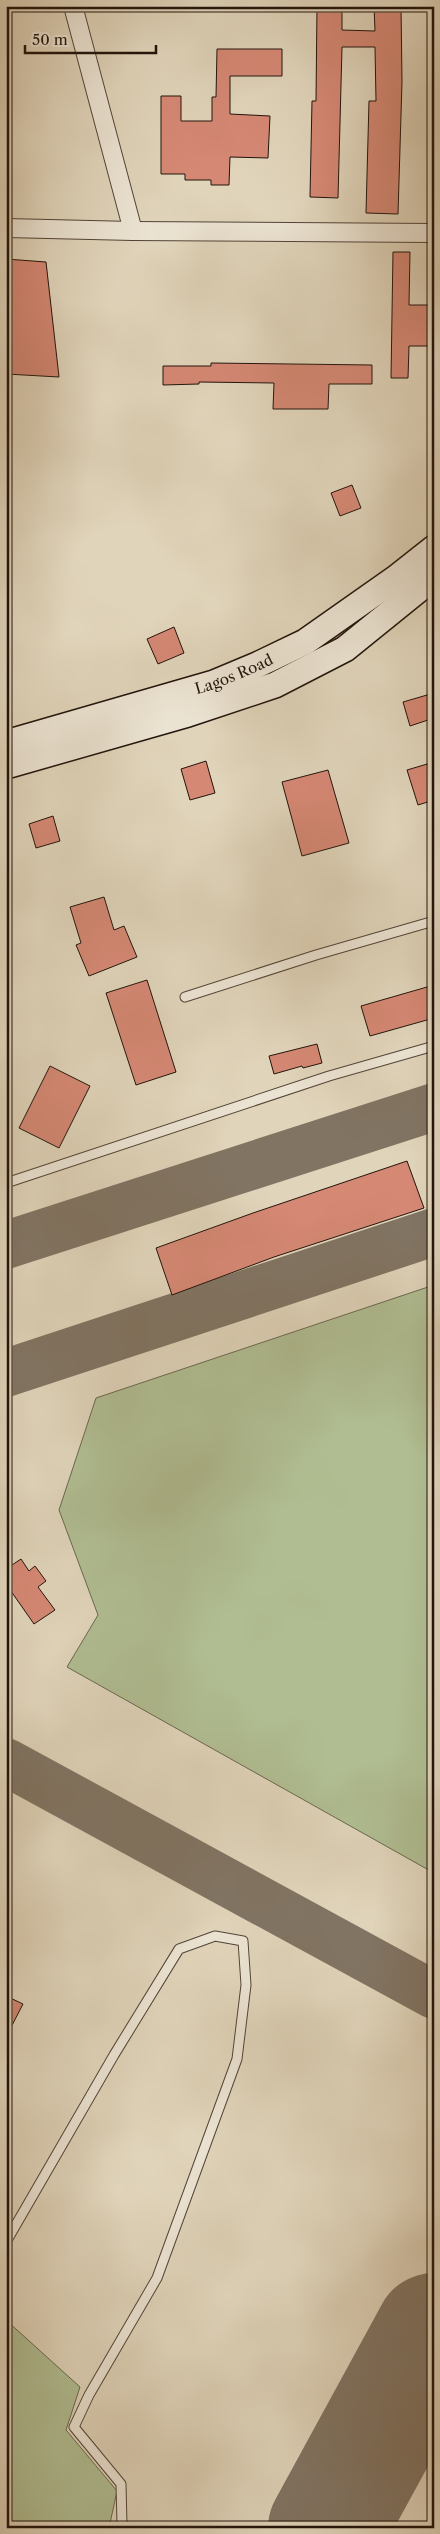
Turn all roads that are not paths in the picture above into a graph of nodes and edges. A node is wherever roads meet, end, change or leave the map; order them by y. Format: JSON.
{"nodes":[{"id":1,"x":73,"y":6,"type":"edge"},
{"id":2,"x":6,"y":228,"type":"edge"},
{"id":3,"x":133,"y":231,"type":"junction"},
{"id":4,"x":434,"y":233,"type":"edge"},
{"id":5,"x":434,"y":548,"type":"edge"},
{"id":6,"x":434,"y":577,"type":"edge"},
{"id":7,"x":6,"y":744,"type":"edge"},
{"id":8,"x":6,"y":766,"type":"edge"},
{"id":9,"x":434,"y":921,"type":"edge"},
{"id":10,"x":185,"y":997,"type":"dead end"},
{"id":11,"x":434,"y":1046,"type":"edge"},
{"id":12,"x":6,"y":1183,"type":"edge"},
{"id":13,"x":6,"y":2242,"type":"edge"},
{"id":14,"x":120,"y":2528,"type":"edge"}],
"edges":[{"from":1,"to":3,"type":"street"},
{"from":2,"to":3,"type":"street"},
{"from":3,"to":4,"type":"street"},
{"from":5,"to":7,"type":"main road","name":"Lagos Road"},
{"from":6,"to":8,"type":"main road","name":"Lagos Road"},
{"from":9,"to":10,"type":"lane"},
{"from":11,"to":12,"type":"lane"},
{"from":13,"to":14,"type":"lane"}]}
